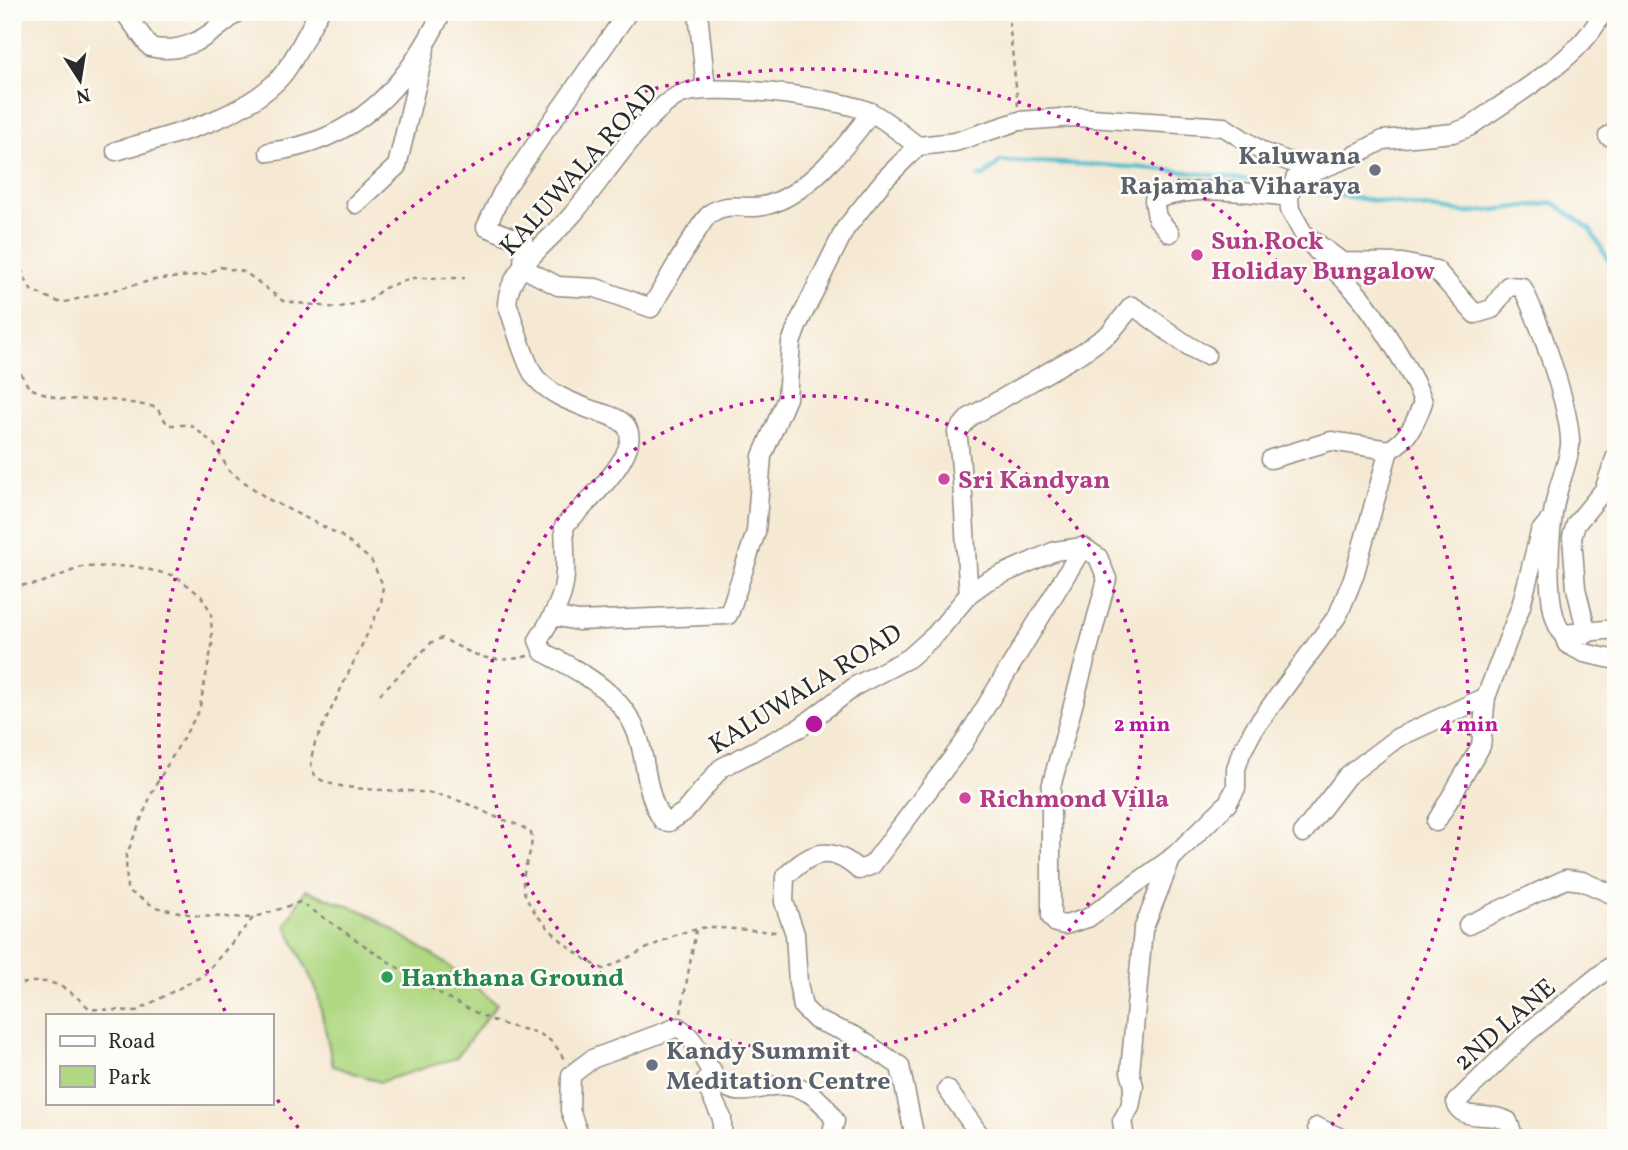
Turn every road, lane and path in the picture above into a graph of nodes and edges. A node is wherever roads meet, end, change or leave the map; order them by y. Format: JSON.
{"nodes":[{"id":1,"x":124,"y":12,"type":"edge"},
{"id":2,"x":237,"y":12,"type":"edge"},
{"id":3,"x":319,"y":12,"type":"edge"},
{"id":4,"x":442,"y":12,"type":"edge"},
{"id":5,"x":628,"y":12,"type":"edge"},
{"id":6,"x":698,"y":12,"type":"edge"},
{"id":7,"x":1008,"y":12,"type":"edge"},
{"id":8,"x":1602,"y":12,"type":"edge"},
{"id":9,"x":425,"y":49,"type":"junction"},
{"id":10,"x":706,"y":89,"type":"junction"},
{"id":11,"x":871,"y":113,"type":"junction"},
{"id":12,"x":1019,"y":121,"type":"junction"},
{"id":13,"x":918,"y":146,"type":"junction"},
{"id":14,"x":116,"y":152,"type":"dead end"},
{"id":15,"x":268,"y":152,"type":"dead end"},
{"id":16,"x":1295,"y":185,"type":"junction"},
{"id":17,"x":356,"y":204,"type":"dead end"},
{"id":18,"x":1170,"y":233,"type":"dead end"},
{"id":19,"x":1303,"y":233,"type":"junction"},
{"id":20,"x":16,"y":260,"type":"dead end"},
{"id":21,"x":523,"y":268,"type":"junction"},
{"id":22,"x":465,"y":278,"type":"dead end"},
{"id":23,"x":1206,"y":355,"type":"dead end"},
{"id":24,"x":12,"y":368,"type":"edge"},
{"id":25,"x":1389,"y":450,"type":"junction"},
{"id":26,"x":1616,"y":456,"type":"edge"},
{"id":27,"x":1271,"y":458,"type":"dead end"},
{"id":28,"x":1555,"y":514,"type":"junction"},
{"id":29,"x":1083,"y":547,"type":"junction"},
{"id":30,"x":12,"y":586,"type":"edge"},
{"id":31,"x":970,"y":594,"type":"junction"},
{"id":32,"x":554,"y":616,"type":"junction"},
{"id":33,"x":1616,"y":629,"type":"edge"},
{"id":34,"x":1563,"y":634,"type":"junction"},
{"id":35,"x":1587,"y":634,"type":"junction"},
{"id":36,"x":542,"y":652,"type":"junction"},
{"id":37,"x":1616,"y":660,"type":"edge"},
{"id":38,"x":380,"y":694,"type":"dead end"},
{"id":39,"x":1486,"y":697,"type":"junction"},
{"id":40,"x":1436,"y":822,"type":"dead end"},
{"id":41,"x":1303,"y":833,"type":"dead end"},
{"id":42,"x":1172,"y":857,"type":"junction"},
{"id":43,"x":1616,"y":896,"type":"edge"},
{"id":44,"x":253,"y":918,"type":"junction"},
{"id":45,"x":1468,"y":925,"type":"dead end"},
{"id":46,"x":696,"y":930,"type":"junction"},
{"id":47,"x":795,"y":934,"type":"junction"},
{"id":48,"x":1616,"y":962,"type":"edge"},
{"id":49,"x":12,"y":986,"type":"edge"},
{"id":50,"x":678,"y":1027,"type":"junction"},
{"id":51,"x":712,"y":1070,"type":"junction"},
{"id":52,"x":571,"y":1075,"type":"junction"},
{"id":53,"x":947,"y":1089,"type":"dead end"},
{"id":54,"x":1317,"y":1127,"type":"dead end"},
{"id":55,"x":580,"y":1138,"type":"edge"},
{"id":56,"x":722,"y":1138,"type":"edge"},
{"id":57,"x":830,"y":1138,"type":"edge"},
{"id":58,"x":915,"y":1138,"type":"edge"},
{"id":59,"x":982,"y":1138,"type":"edge"},
{"id":60,"x":1125,"y":1138,"type":"edge"},
{"id":61,"x":1341,"y":1138,"type":"edge"},
{"id":62,"x":1514,"y":1138,"type":"edge"}],
"edges":[{"from":1,"to":2,"type":"street"},
{"from":3,"to":14,"type":"street"},
{"from":4,"to":9,"type":"street"},
{"from":5,"to":21,"type":"street"},
{"from":6,"to":10,"type":"street"},
{"from":7,"to":12,"type":"path"},
{"from":8,"to":16,"type":"street"},
{"from":9,"to":15,"type":"street"},
{"from":9,"to":17,"type":"street"},
{"from":10,"to":11,"type":"street","name":"KALUWALA ROAD"},
{"from":10,"to":21,"type":"street","name":"KALUWALA ROAD"},
{"from":11,"to":13,"type":"street","name":"KALUWALA ROAD"},
{"from":11,"to":21,"type":"street"},
{"from":12,"to":13,"type":"street"},
{"from":12,"to":16,"type":"street"},
{"from":13,"to":32,"type":"street"},
{"from":16,"to":18,"type":"street"},
{"from":16,"to":19,"type":"street"},
{"from":19,"to":25,"type":"street"},
{"from":19,"to":28,"type":"street"},
{"from":20,"to":22,"type":"path"},
{"from":21,"to":32,"type":"street","name":"KALUWALA ROAD"},
{"from":23,"to":31,"type":"street"},
{"from":24,"to":46,"type":"path"},
{"from":25,"to":27,"type":"street"},
{"from":25,"to":42,"type":"street"},
{"from":26,"to":35,"type":"street"},
{"from":28,"to":34,"type":"street"},
{"from":28,"to":39,"type":"street"},
{"from":29,"to":31,"type":"street"},
{"from":29,"to":42,"type":"street"},
{"from":29,"to":47,"type":"street"},
{"from":30,"to":44,"type":"path"},
{"from":31,"to":36,"type":"street","name":"KALUWALA ROAD"},
{"from":32,"to":36,"type":"street","name":"KALUWALA ROAD"},
{"from":33,"to":35,"type":"street"},
{"from":34,"to":35,"type":"street"},
{"from":34,"to":37,"type":"street"},
{"from":36,"to":38,"type":"path"},
{"from":39,"to":40,"type":"street"},
{"from":39,"to":41,"type":"street"},
{"from":42,"to":60,"type":"street"},
{"from":43,"to":45,"type":"street"},
{"from":44,"to":49,"type":"path"},
{"from":44,"to":52,"type":"path"},
{"from":46,"to":47,"type":"path"},
{"from":46,"to":50,"type":"path"},
{"from":47,"to":58,"type":"street"},
{"from":48,"to":62,"type":"street","name":"2ND LANE"},
{"from":50,"to":51,"type":"street"},
{"from":50,"to":52,"type":"street"},
{"from":51,"to":56,"type":"street"},
{"from":51,"to":57,"type":"street"},
{"from":52,"to":55,"type":"street"},
{"from":53,"to":59,"type":"street"},
{"from":54,"to":61,"type":"street"}]}
